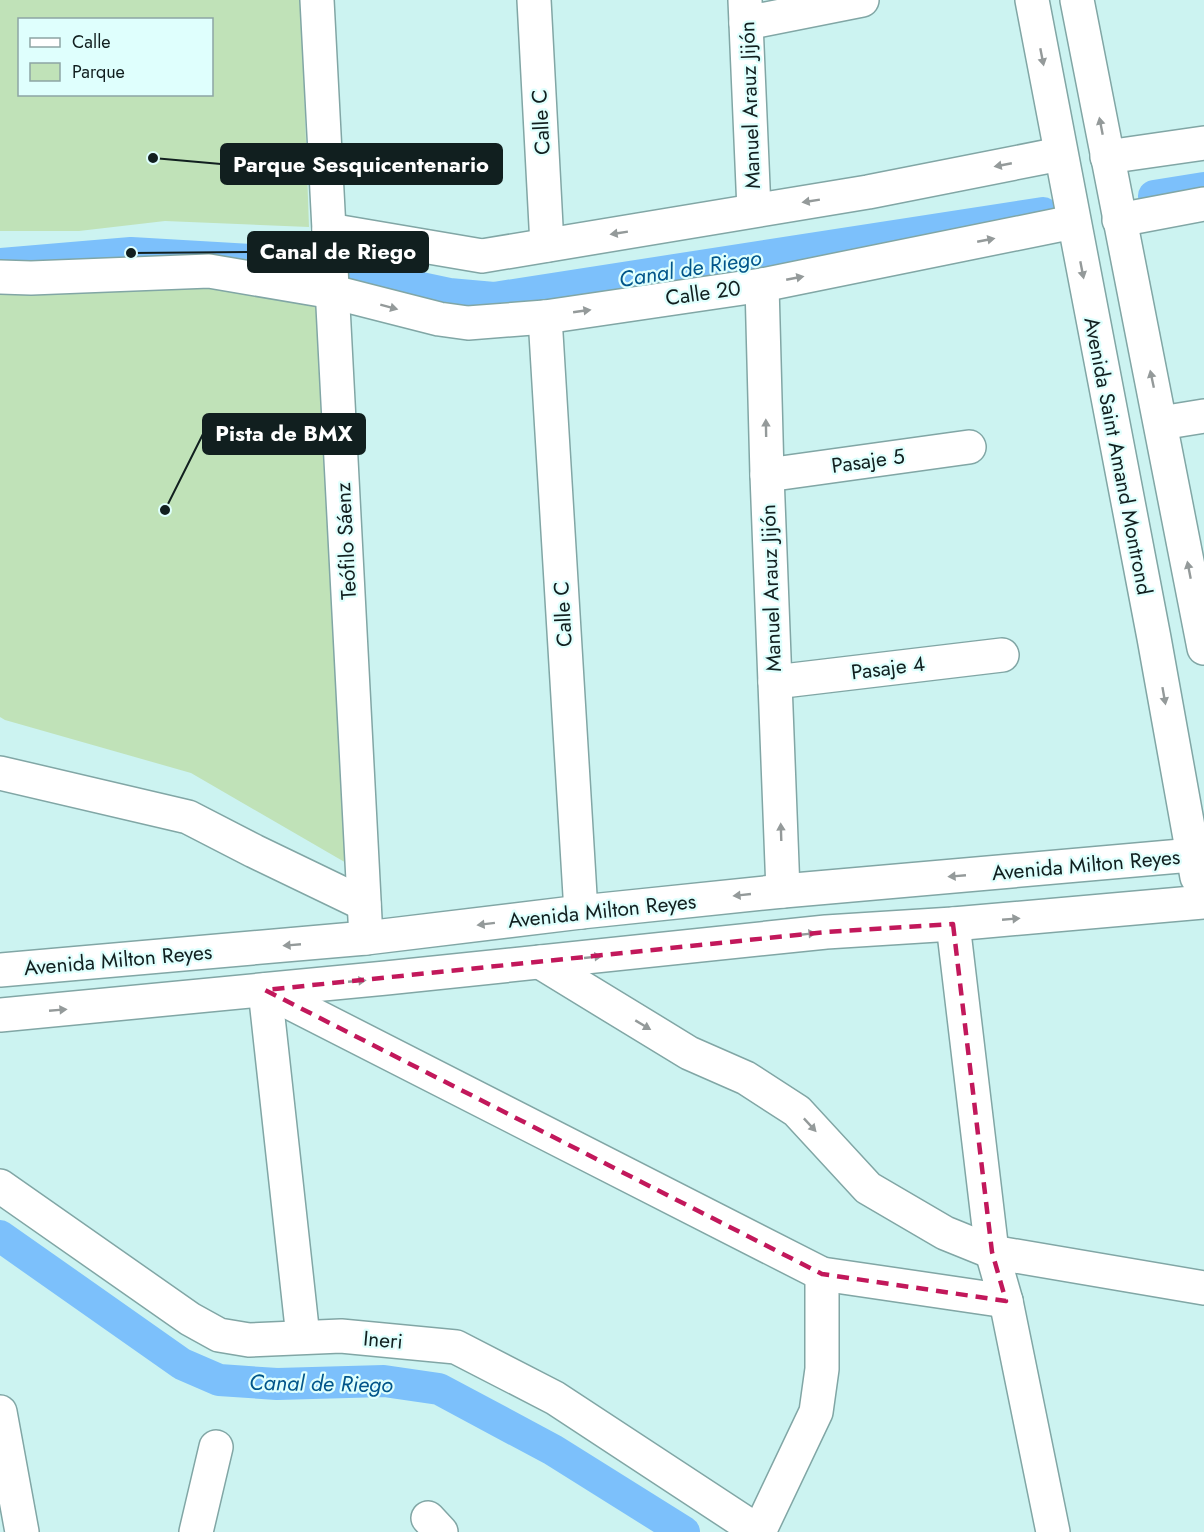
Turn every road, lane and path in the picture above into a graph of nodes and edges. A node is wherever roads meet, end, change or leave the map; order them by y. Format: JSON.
{"nodes":[{"id":1,"x":317,"y":0,"type":"edge"},
{"id":2,"x":534,"y":0,"type":"edge"},
{"id":3,"x":862,"y":0,"type":"edge"},
{"id":4,"x":1032,"y":0,"type":"edge"},
{"id":5,"x":1077,"y":0,"type":"edge"},
{"id":6,"x":746,"y":11,"type":"edge"},
{"id":7,"x":1204,"y":143,"type":"edge"},
{"id":8,"x":1060,"y":154,"type":"junction"},
{"id":9,"x":1107,"y":157,"type":"junction"},
{"id":10,"x":1204,"y":204,"type":"edge"},
{"id":11,"x":754,"y":210,"type":"junction"},
{"id":12,"x":1119,"y":220,"type":"junction"},
{"id":13,"x":1073,"y":222,"type":"junction"},
{"id":14,"x":329,"y":230,"type":"junction"},
{"id":15,"x":547,"y":245,"type":"junction"},
{"id":16,"x":0,"y":277,"type":"edge"},
{"id":17,"x":762,"y":285,"type":"junction"},
{"id":18,"x":333,"y":292,"type":"junction"},
{"id":19,"x":545,"y":317,"type":"junction"},
{"id":20,"x":1204,"y":416,"type":"edge"},
{"id":21,"x":1161,"y":423,"type":"junction"},
{"id":22,"x":969,"y":447,"type":"dead end"},
{"id":23,"x":767,"y":475,"type":"junction"},
{"id":24,"x":1203,"y":637,"type":"edge"},
{"id":25,"x":1002,"y":655,"type":"dead end"},
{"id":26,"x":775,"y":682,"type":"junction"},
{"id":27,"x":0,"y":774,"type":"edge"},
{"id":28,"x":1199,"y":855,"type":"edge"},
{"id":29,"x":783,"y":891,"type":"junction"},
{"id":30,"x":364,"y":904,"type":"junction"},
{"id":31,"x":1203,"y":906,"type":"edge"},
{"id":32,"x":581,"y":912,"type":"junction"},
{"id":33,"x":953,"y":924,"type":"junction"},
{"id":34,"x":366,"y":938,"type":"junction"},
{"id":35,"x":540,"y":962,"type":"junction"},
{"id":36,"x":0,"y":970,"type":"edge"},
{"id":37,"x":265,"y":990,"type":"junction"},
{"id":38,"x":0,"y":1015,"type":"edge"},
{"id":39,"x":0,"y":1186,"type":"edge"},
{"id":40,"x":992,"y":1252,"type":"junction"},
{"id":41,"x":822,"y":1274,"type":"junction"},
{"id":42,"x":1204,"y":1288,"type":"edge"},
{"id":43,"x":1006,"y":1301,"type":"junction"},
{"id":44,"x":303,"y":1337,"type":"junction"},
{"id":45,"x":0,"y":1412,"type":"edge"},
{"id":46,"x":216,"y":1447,"type":"dead end"},
{"id":47,"x":22,"y":1532,"type":"edge"},
{"id":48,"x":196,"y":1532,"type":"edge"},
{"id":49,"x":425,"y":1532,"type":"edge"},
{"id":50,"x":441,"y":1532,"type":"edge"},
{"id":51,"x":759,"y":1532,"type":"edge"},
{"id":52,"x":1053,"y":1532,"type":"edge"}],
"edges":[{"from":1,"to":14,"type":"street","name":"Teófilo Sáenz"},
{"from":2,"to":15,"type":"street","name":"Calle C"},
{"from":3,"to":6,"type":"street"},
{"from":4,"to":8,"type":"street","name":"Avenida Saint Amand Montrond","one_way":true},
{"from":9,"to":5,"type":"street","one_way":true},
{"from":6,"to":11,"type":"street","name":"Manuel Arauz Jijón"},
{"from":7,"to":9,"type":"street"},
{"from":8,"to":11,"type":"street","one_way":true},
{"from":8,"to":13,"type":"street","name":"Avenida Saint Amand Montrond"},
{"from":9,"to":12,"type":"street"},
{"from":10,"to":12,"type":"street"},
{"from":11,"to":15,"type":"street","one_way":true},
{"from":21,"to":12,"type":"street","one_way":true},
{"from":17,"to":13,"type":"street","name":"Calle 20","one_way":true},
{"from":13,"to":28,"type":"street","name":"Avenida Saint Amand Montrond","one_way":true},
{"from":14,"to":15,"type":"street"},
{"from":14,"to":18,"type":"street","name":"Teófilo Sáenz"},
{"from":16,"to":18,"type":"street","name":"Calle 20"},
{"from":19,"to":17,"type":"street","name":"Calle 20","one_way":true},
{"from":23,"to":17,"type":"street","name":"Manuel Arauz Jijón","one_way":true},
{"from":18,"to":19,"type":"street","name":"Calle 20","one_way":true},
{"from":18,"to":30,"type":"street","name":"Teófilo Sáenz"},
{"from":19,"to":32,"type":"street","name":"Calle C"},
{"from":20,"to":21,"type":"street"},
{"from":24,"to":21,"type":"street","one_way":true},
{"from":22,"to":23,"type":"street","name":"Pasaje 5"},
{"from":23,"to":26,"type":"street","name":"Manuel Arauz Jijón"},
{"from":25,"to":26,"type":"street","name":"Pasaje 4"},
{"from":29,"to":26,"type":"street","name":"Manuel Arauz Jijón","one_way":true},
{"from":27,"to":30,"type":"street"},
{"from":28,"to":29,"type":"street","name":"Avenida Milton Reyes","one_way":true},
{"from":28,"to":31,"type":"street","name":"Avenida Saint Amand Montrond"},
{"from":29,"to":32,"type":"street","name":"Avenida Milton Reyes","one_way":true},
{"from":30,"to":34,"type":"street","name":"Teófilo Sáenz"},
{"from":33,"to":31,"type":"street","name":"Avenida Milton Reyes","one_way":true},
{"from":32,"to":34,"type":"street","name":"Avenida Milton Reyes","one_way":true},
{"from":35,"to":33,"type":"street","name":"Avenida Milton Reyes","one_way":true},
{"from":33,"to":40,"type":"street"},
{"from":34,"to":36,"type":"street","name":"Avenida Milton Reyes","one_way":true},
{"from":37,"to":35,"type":"street","name":"Avenida Milton Reyes","one_way":true},
{"from":35,"to":40,"type":"street","one_way":true},
{"from":38,"to":37,"type":"street","name":"Avenida Milton Reyes","one_way":true},
{"from":37,"to":41,"type":"street"},
{"from":37,"to":44,"type":"street"},
{"from":39,"to":44,"type":"street","name":"Ineri"},
{"from":40,"to":42,"type":"street"},
{"from":40,"to":43,"type":"street"},
{"from":41,"to":43,"type":"street"},
{"from":41,"to":51,"type":"street"},
{"from":43,"to":52,"type":"street"},
{"from":44,"to":51,"type":"street","name":"Ineri"},
{"from":45,"to":47,"type":"street"},
{"from":46,"to":48,"type":"street"},
{"from":49,"to":50,"type":"street"}]}
